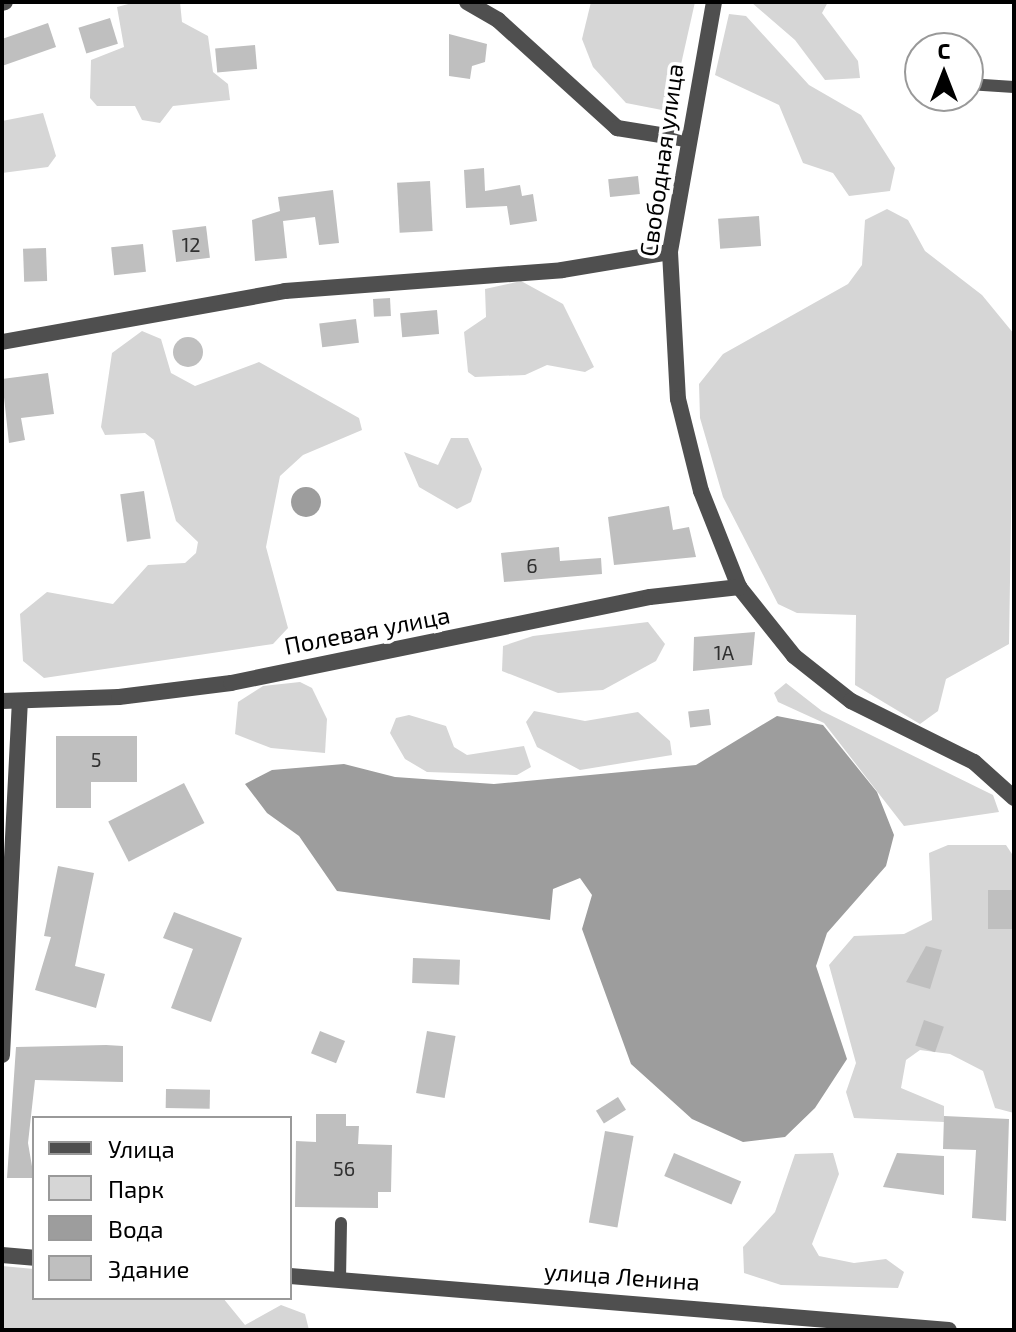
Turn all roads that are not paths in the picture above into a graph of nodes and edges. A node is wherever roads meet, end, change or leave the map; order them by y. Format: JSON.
{"nodes":[{"id":1,"x":467,"y":2,"type":"edge"},
{"id":2,"x":714,"y":2,"type":"edge"},
{"id":3,"x":984,"y":85,"type":"edge"},
{"id":4,"x":1014,"y":87,"type":"edge"},
{"id":5,"x":686,"y":139,"type":"junction"},
{"id":6,"x":670,"y":252,"type":"junction"},
{"id":7,"x":2,"y":342,"type":"edge"},
{"id":8,"x":739,"y":587,"type":"junction"},
{"id":9,"x":2,"y":701,"type":"edge"},
{"id":10,"x":20,"y":702,"type":"junction"},
{"id":11,"x":1014,"y":798,"type":"edge"},
{"id":12,"x":2,"y":1055,"type":"edge"},
{"id":13,"x":341,"y":1223,"type":"dead end"},
{"id":14,"x":2,"y":1255,"type":"edge"},
{"id":15,"x":32,"y":1258,"type":"edge"},
{"id":16,"x":292,"y":1276,"type":"edge"},
{"id":17,"x":340,"y":1280,"type":"junction"},
{"id":18,"x":949,"y":1330,"type":"edge"}],
"edges":[{"from":1,"to":5,"type":"street"},
{"from":2,"to":5,"type":"street","name":"Свободная улица"},
{"from":3,"to":4,"type":"lane"},
{"from":5,"to":6,"type":"street","name":"Свободная улица"},
{"from":6,"to":7,"type":"street"},
{"from":6,"to":8,"type":"street","name":"Свободная улица"},
{"from":8,"to":10,"type":"street","name":"Полевая улица"},
{"from":8,"to":11,"type":"street","name":"Свободная улица"},
{"from":9,"to":10,"type":"street","name":"Полевая улица"},
{"from":10,"to":12,"type":"street"},
{"from":13,"to":17,"type":"lane"},
{"from":14,"to":15,"type":"street"},
{"from":16,"to":17,"type":"street","name":"улица Ленина"},
{"from":17,"to":18,"type":"street","name":"улица Ленина"}]}
